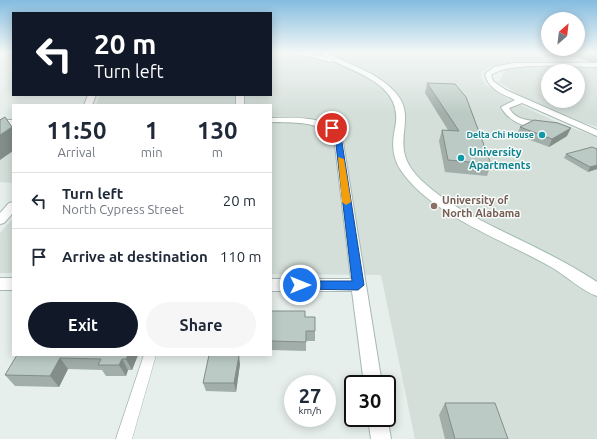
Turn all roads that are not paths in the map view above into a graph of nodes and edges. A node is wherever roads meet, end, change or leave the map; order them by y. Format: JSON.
{"nodes":[{"id":1,"x":361,"y":73,"type":"edge"},
{"id":2,"x":489,"y":73,"type":"edge"},
{"id":3,"x":521,"y":101,"type":"junction"},
{"id":4,"x":272,"y":120,"type":"edge"},
{"id":5,"x":0,"y":123,"type":"edge"},
{"id":6,"x":12,"y":123,"type":"edge"},
{"id":7,"x":593,"y":132,"type":"edge"},
{"id":8,"x":12,"y":207,"type":"edge"},
{"id":9,"x":0,"y":220,"type":"edge"},
{"id":10,"x":0,"y":284,"type":"edge"},
{"id":11,"x":12,"y":284,"type":"edge"},
{"id":12,"x":272,"y":285,"type":"edge"},
{"id":13,"x":358,"y":285,"type":"junction"},
{"id":14,"x":597,"y":290,"type":"edge"},
{"id":15,"x":150,"y":356,"type":"edge"},
{"id":16,"x":372,"y":375,"type":"edge"},
{"id":17,"x":379,"y":427,"type":"edge"},
{"id":18,"x":124,"y":439,"type":"edge"},
{"id":19,"x":381,"y":439,"type":"edge"}],
"edges":[{"from":1,"to":14,"type":"street"},
{"from":2,"to":3,"type":"street"},
{"from":3,"to":7,"type":"street"},
{"from":3,"to":7,"type":"street"},
{"from":4,"to":13,"type":"street"},
{"from":5,"to":6,"type":"street"},
{"from":8,"to":9,"type":"street"},
{"from":10,"to":11,"type":"street"},
{"from":12,"to":13,"type":"street"},
{"from":13,"to":16,"type":"street"},
{"from":15,"to":18,"type":"lane"},
{"from":17,"to":19,"type":"street"}]}
